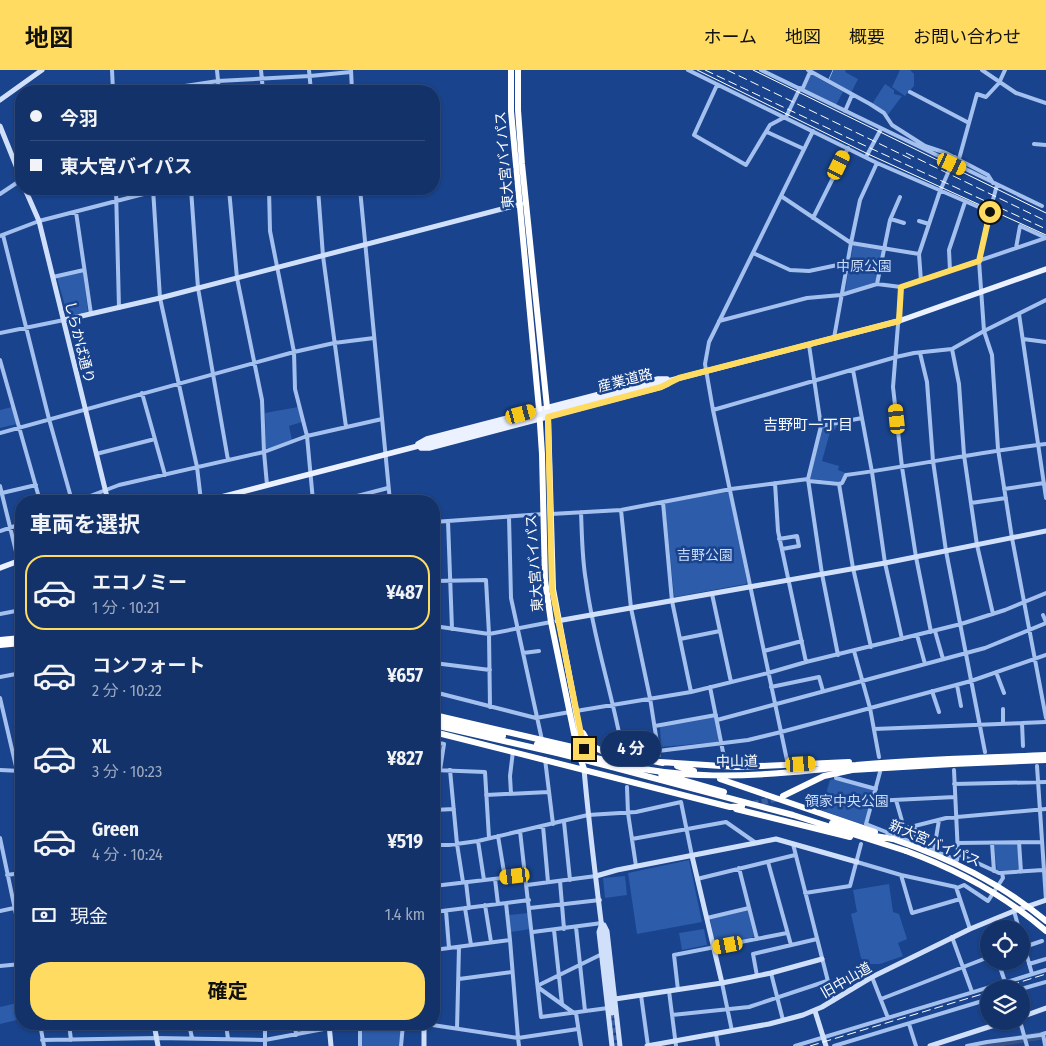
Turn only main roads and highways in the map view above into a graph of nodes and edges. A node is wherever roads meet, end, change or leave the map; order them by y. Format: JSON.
{"nodes":[{"id":1,"x":511,"y":70,"type":"edge"},
{"id":2,"x":518,"y":70,"type":"edge"},
{"id":3,"x":523,"y":204,"type":"junction"},
{"id":4,"x":1046,"y":269,"type":"edge"},
{"id":5,"x":679,"y":378,"type":"junction"},
{"id":6,"x":548,"y":407,"type":"junction"},
{"id":7,"x":539,"y":409,"type":"junction"},
{"id":8,"x":548,"y":417,"type":"junction"},
{"id":9,"x":540,"y":419,"type":"junction"},
{"id":10,"x":412,"y":448,"type":"junction"},
{"id":11,"x":229,"y":495,"type":"edge"},
{"id":12,"x":546,"y":514,"type":"junction"},
{"id":13,"x":15,"y":562,"type":"edge"},
{"id":14,"x":0,"y":568,"type":"edge"},
{"id":15,"x":15,"y":639,"type":"edge"},
{"id":16,"x":0,"y":640,"type":"edge"},
{"id":17,"x":15,"y":644,"type":"edge"},
{"id":18,"x":0,"y":645,"type":"edge"},
{"id":19,"x":573,"y":712,"type":"junction"},
{"id":20,"x":440,"y":716,"type":"edge"},
{"id":21,"x":440,"y":722,"type":"edge"},
{"id":22,"x":578,"y":722,"type":"junction"},
{"id":23,"x":440,"y":726,"type":"edge"},
{"id":24,"x":440,"y":733,"type":"edge"},
{"id":25,"x":580,"y":749,"type":"junction"},
{"id":26,"x":557,"y":751,"type":"junction"},
{"id":27,"x":602,"y":751,"type":"junction"},
{"id":28,"x":1046,"y":755,"type":"edge"},
{"id":29,"x":935,"y":760,"type":"junction"},
{"id":30,"x":1046,"y":760,"type":"edge"},
{"id":31,"x":660,"y":762,"type":"junction"},
{"id":32,"x":613,"y":764,"type":"junction"},
{"id":33,"x":629,"y":766,"type":"junction"},
{"id":34,"x":584,"y":769,"type":"junction"},
{"id":35,"x":694,"y":771,"type":"dead end"},
{"id":36,"x":720,"y":779,"type":"dead end"},
{"id":37,"x":783,"y":796,"type":"tunnel mouth"},
{"id":38,"x":742,"y":806,"type":"dead end"},
{"id":39,"x":730,"y":807,"type":"junction"},
{"id":40,"x":894,"y":838,"type":"junction"},
{"id":41,"x":906,"y":851,"type":"junction"},
{"id":42,"x":1046,"y":921,"type":"edge"},
{"id":43,"x":1046,"y":931,"type":"edge"}],
"edges":[{"from":1,"to":3,"type":"highway","name":"東大宮バイパス"},
{"from":2,"to":3,"type":"highway","name":"東大宮バイパス"},
{"from":3,"to":6,"type":"highway","name":"東大宮バイパス"},
{"from":3,"to":7,"type":"highway","name":"東大宮バイパス"},
{"from":4,"to":5,"type":"main road","name":"産業道路"},
{"from":5,"to":6,"type":"main road"},
{"from":5,"to":8,"type":"main road"},
{"from":5,"to":10,"type":"main road","name":"産業道路","bridge":true},
{"from":6,"to":7,"type":"main road"},
{"from":6,"to":8,"type":"highway","name":"東大宮バイパス"},
{"from":7,"to":9,"type":"highway","name":"東大宮バイパス"},
{"from":7,"to":10,"type":"main road"},
{"from":8,"to":9,"type":"main road"},
{"from":8,"to":12,"type":"highway","name":"東大宮バイパス"},
{"from":9,"to":10,"type":"main road"},
{"from":9,"to":12,"type":"highway","name":"東大宮バイパス"},
{"from":10,"to":11,"type":"main road","name":"産業道路"},
{"from":12,"to":19,"type":"highway","name":"東大宮バイパス"},
{"from":13,"to":14,"type":"main road"},
{"from":15,"to":16,"type":"highway"},
{"from":17,"to":18,"type":"highway"},
{"from":19,"to":22,"type":"highway","name":"東大宮バイパス"},
{"from":19,"to":25,"type":"highway","name":"東大宮バイパス"},
{"from":20,"to":25,"type":"highway"},
{"from":21,"to":26,"type":"highway","name":"中山道"},
{"from":22,"to":25,"type":"highway","name":"東大宮バイパス"},
{"from":22,"to":27,"type":"highway"},
{"from":23,"to":26,"type":"highway"},
{"from":24,"to":34,"type":"highway"},
{"from":25,"to":34,"type":"highway","name":"東大宮バイパス"},
{"from":26,"to":32,"type":"highway","name":"中山道","bridge":true},
{"from":27,"to":31,"type":"highway"},
{"from":27,"to":34,"type":"highway"},
{"from":28,"to":29,"type":"highway","name":"中山道"},
{"from":29,"to":31,"type":"highway"},
{"from":29,"to":33,"type":"highway","name":"中山道"},
{"from":30,"to":37,"type":"highway"},
{"from":31,"to":35,"type":"highway"},
{"from":32,"to":33,"type":"highway","name":"中山道"},
{"from":32,"to":41,"type":"highway"},
{"from":33,"to":40,"type":"highway"},
{"from":34,"to":39,"type":"highway"},
{"from":36,"to":40,"type":"highway","name":"新大宮バイパス"},
{"from":38,"to":39,"type":"highway"},
{"from":39,"to":41,"type":"highway","name":"新大宮バイパス"},
{"from":40,"to":42,"type":"highway","name":"新大宮バイパス","bridge":true},
{"from":41,"to":43,"type":"highway","name":"新大宮バイパス","bridge":true}]}
